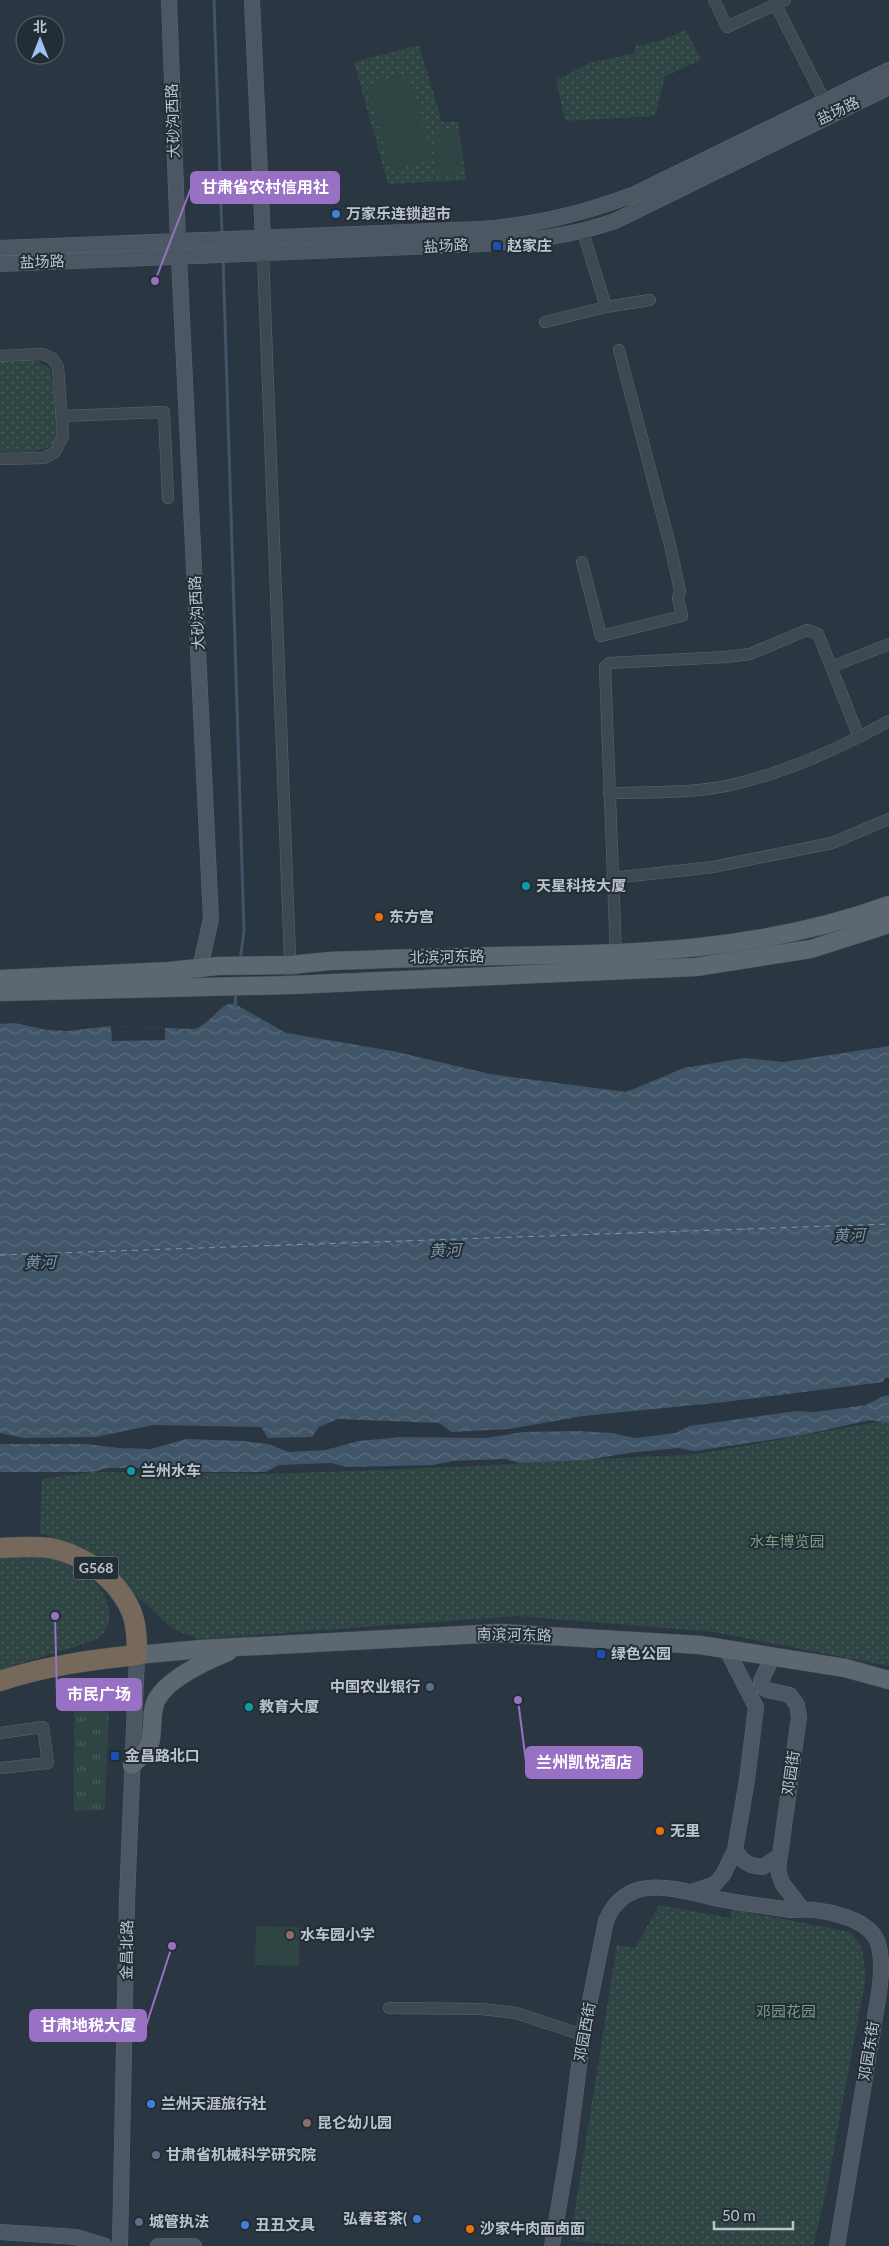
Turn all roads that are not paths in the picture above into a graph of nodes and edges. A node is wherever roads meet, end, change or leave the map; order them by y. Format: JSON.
{"nodes":[{"id":1,"x":169,"y":0,"type":"edge"},
{"id":2,"x":252,"y":0,"type":"edge"},
{"id":3,"x":714,"y":0,"type":"edge"},
{"id":4,"x":781,"y":2,"type":"edge"},
{"id":5,"x":889,"y":70,"type":"edge"},
{"id":6,"x":889,"y":87,"type":"edge"},
{"id":7,"x":828,"y":108,"type":"junction"},
{"id":8,"x":583,"y":232,"type":"junction"},
{"id":9,"x":263,"y":239,"type":"junction"},
{"id":10,"x":178,"y":242,"type":"junction"},
{"id":11,"x":0,"y":248,"type":"edge"},
{"id":12,"x":262,"y":254,"type":"junction"},
{"id":13,"x":179,"y":258,"type":"junction"},
{"id":14,"x":0,"y":264,"type":"edge"},
{"id":15,"x":650,"y":300,"type":"dead end"},
{"id":16,"x":606,"y":307,"type":"junction"},
{"id":17,"x":545,"y":322,"type":"dead end"},
{"id":18,"x":618,"y":350,"type":"dead end"},
{"id":19,"x":0,"y":356,"type":"edge"},
{"id":20,"x":62,"y":416,"type":"junction"},
{"id":21,"x":0,"y":459,"type":"edge"},
{"id":22,"x":168,"y":498,"type":"dead end"},
{"id":23,"x":582,"y":562,"type":"dead end"},
{"id":24,"x":889,"y":644,"type":"edge"},
{"id":25,"x":831,"y":667,"type":"junction"},
{"id":26,"x":889,"y":721,"type":"edge"},
{"id":27,"x":860,"y":737,"type":"junction"},
{"id":28,"x":609,"y":793,"type":"junction"},
{"id":29,"x":889,"y":819,"type":"edge"},
{"id":30,"x":612,"y":878,"type":"junction"},
{"id":31,"x":889,"y":905,"type":"edge"},
{"id":32,"x":889,"y":924,"type":"edge"},
{"id":33,"x":616,"y":955,"type":"junction"},
{"id":34,"x":284,"y":965,"type":"junction"},
{"id":35,"x":200,"y":968,"type":"junction"},
{"id":36,"x":0,"y":978,"type":"edge"},
{"id":37,"x":285,"y":985,"type":"junction"},
{"id":38,"x":0,"y":992,"type":"edge"},
{"id":39,"x":0,"y":1548,"type":"edge"},
{"id":40,"x":238,"y":1647,"type":"junction"},
{"id":41,"x":726,"y":1648,"type":"junction"},
{"id":42,"x":137,"y":1655,"type":"junction"},
{"id":43,"x":774,"y":1656,"type":"junction"},
{"id":44,"x":889,"y":1680,"type":"edge"},
{"id":45,"x":0,"y":1681,"type":"edge"},
{"id":46,"x":0,"y":1733,"type":"edge"},
{"id":47,"x":132,"y":1765,"type":"junction"},
{"id":48,"x":0,"y":1768,"type":"edge"},
{"id":49,"x":735,"y":1850,"type":"junction"},
{"id":50,"x":779,"y":1856,"type":"junction"},
{"id":51,"x":694,"y":1891,"type":"junction"},
{"id":52,"x":802,"y":1909,"type":"junction"},
{"id":53,"x":389,"y":2008,"type":"dead end"},
{"id":54,"x":584,"y":2035,"type":"junction"},
{"id":55,"x":0,"y":2232,"type":"edge"},
{"id":56,"x":105,"y":2246,"type":"edge"},
{"id":57,"x":120,"y":2246,"type":"edge"},
{"id":58,"x":158,"y":2246,"type":"edge"},
{"id":59,"x":194,"y":2246,"type":"edge"},
{"id":60,"x":552,"y":2246,"type":"edge"},
{"id":61,"x":837,"y":2246,"type":"edge"}],
"edges":[{"from":1,"to":10,"type":"street","name":"大砂沟西路"},
{"from":2,"to":9,"type":"street"},
{"from":3,"to":4,"type":"street"},
{"from":4,"to":7,"type":"street"},
{"from":5,"to":7,"type":"street","name":"盐场路"},
{"from":6,"to":7,"type":"street","name":"盐场路"},
{"from":7,"to":8,"type":"street","name":"盐场路"},
{"from":7,"to":9,"type":"street","name":"盐场路"},
{"from":8,"to":12,"type":"street","name":"盐场路"},
{"from":8,"to":16,"type":"street"},
{"from":9,"to":10,"type":"street","name":"盐场路"},
{"from":10,"to":11,"type":"street","name":"盐场路"},
{"from":12,"to":13,"type":"street","name":"盐场路"},
{"from":12,"to":34,"type":"street"},
{"from":13,"to":14,"type":"street","name":"盐场路"},
{"from":13,"to":35,"type":"street","name":"大砂沟西路"},
{"from":15,"to":16,"type":"street"},
{"from":16,"to":17,"type":"street"},
{"from":18,"to":23,"type":"street"},
{"from":19,"to":20,"type":"street"},
{"from":20,"to":21,"type":"street"},
{"from":20,"to":22,"type":"street"},
{"from":24,"to":25,"type":"street"},
{"from":25,"to":27,"type":"street"},
{"from":25,"to":28,"type":"street"},
{"from":26,"to":27,"type":"street"},
{"from":27,"to":28,"type":"street"},
{"from":28,"to":30,"type":"street"},
{"from":29,"to":30,"type":"street"},
{"from":30,"to":33,"type":"street"},
{"from":31,"to":33,"type":"main road","name":"北滨河东路"},
{"from":32,"to":37,"type":"main road","name":"北滨河东路"},
{"from":33,"to":34,"type":"main road","name":"北滨河东路"},
{"from":34,"to":35,"type":"main road","name":"北滨河东路"},
{"from":34,"to":37,"type":"street"},
{"from":35,"to":36,"type":"main road","name":"北滨河东路"},
{"from":37,"to":38,"type":"main road","name":"北滨河东路"},
{"from":39,"to":42,"type":"highway","number":"G568"},
{"from":40,"to":41,"type":"main road","name":"南滨河东路"},
{"from":40,"to":42,"type":"main road","name":"南滨河东路"},
{"from":40,"to":47,"type":"main road"},
{"from":41,"to":43,"type":"main road","name":"南滨河东路"},
{"from":41,"to":49,"type":"street"},
{"from":42,"to":45,"type":"highway","name":"南滨河东路"},
{"from":42,"to":47,"type":"street","name":"金昌北路"},
{"from":43,"to":44,"type":"main road","name":"南滨河东路"},
{"from":43,"to":50,"type":"street","name":"邓园街"},
{"from":46,"to":48,"type":"street"},
{"from":47,"to":57,"type":"street","name":"金昌北路"},
{"from":49,"to":50,"type":"street"},
{"from":49,"to":51,"type":"street"},
{"from":50,"to":52,"type":"street","name":"邓园街"},
{"from":51,"to":52,"type":"street","name":"邓园东街"},
{"from":51,"to":54,"type":"street","name":"邓园西街"},
{"from":52,"to":61,"type":"street","name":"邓园东街"},
{"from":53,"to":54,"type":"street"},
{"from":54,"to":60,"type":"street","name":"邓园西街"},
{"from":55,"to":56,"type":"street"},
{"from":58,"to":59,"type":"street"}]}
